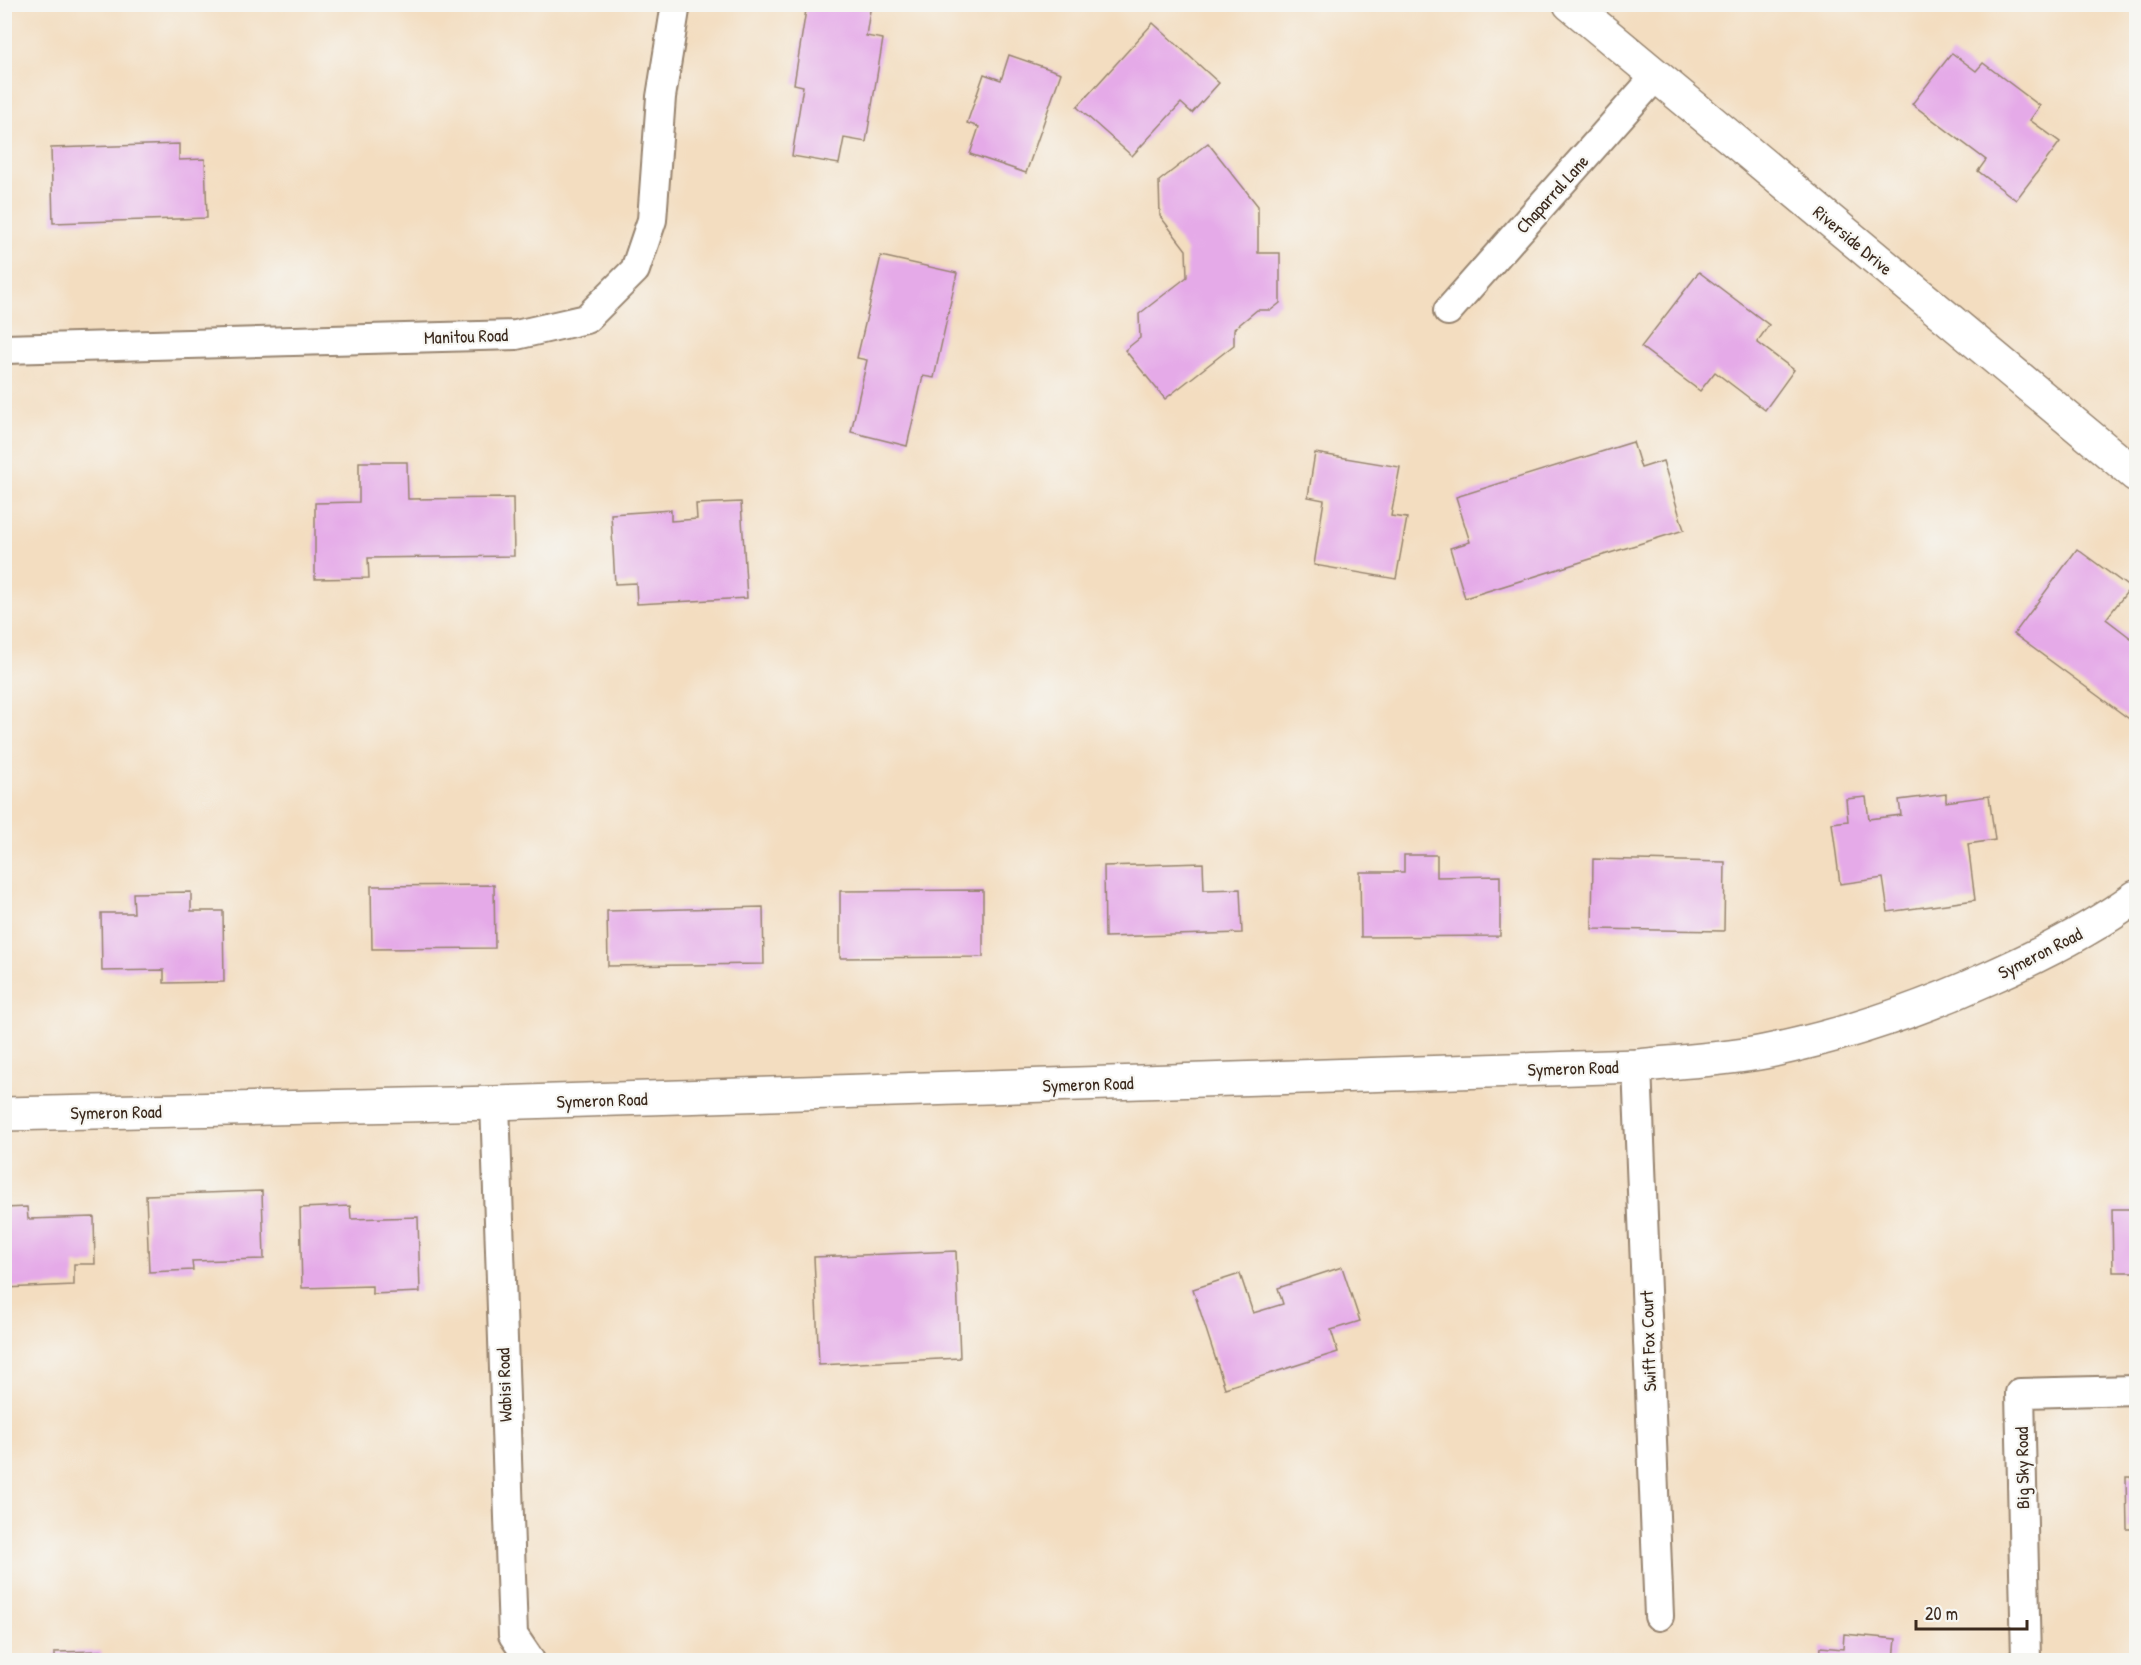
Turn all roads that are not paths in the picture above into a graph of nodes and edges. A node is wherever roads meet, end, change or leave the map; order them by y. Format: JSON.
{"nodes":[{"id":1,"x":676,"y":4,"type":"edge"},
{"id":2,"x":1570,"y":4,"type":"edge"},
{"id":3,"x":1656,"y":76,"type":"junction"},
{"id":4,"x":1448,"y":311,"type":"dead end"},
{"id":5,"x":4,"y":350,"type":"edge"},
{"id":6,"x":2136,"y":475,"type":"edge"},
{"id":7,"x":2136,"y":897,"type":"edge"},
{"id":8,"x":1637,"y":1066,"type":"junction"},
{"id":9,"x":495,"y":1103,"type":"junction"},
{"id":10,"x":4,"y":1114,"type":"edge"},
{"id":11,"x":2136,"y":1390,"type":"edge"},
{"id":12,"x":1659,"y":1616,"type":"dead end"},
{"id":13,"x":530,"y":1660,"type":"edge"},
{"id":14,"x":2026,"y":1660,"type":"edge"}],
"edges":[{"from":1,"to":5,"type":"street","name":"Manitou Road"},
{"from":2,"to":3,"type":"street","name":"Riverside Drive"},
{"from":3,"to":4,"type":"street","name":"Chaparral Lane"},
{"from":3,"to":6,"type":"street","name":"Riverside Drive"},
{"from":7,"to":8,"type":"street","name":"Symeron Road"},
{"from":8,"to":9,"type":"street","name":"Symeron Road"},
{"from":8,"to":12,"type":"street","name":"Swift Fox Court"},
{"from":9,"to":10,"type":"street","name":"Symeron Road"},
{"from":9,"to":13,"type":"street","name":"Wabisi Road"},
{"from":11,"to":14,"type":"street","name":"Big Sky Road"}]}
